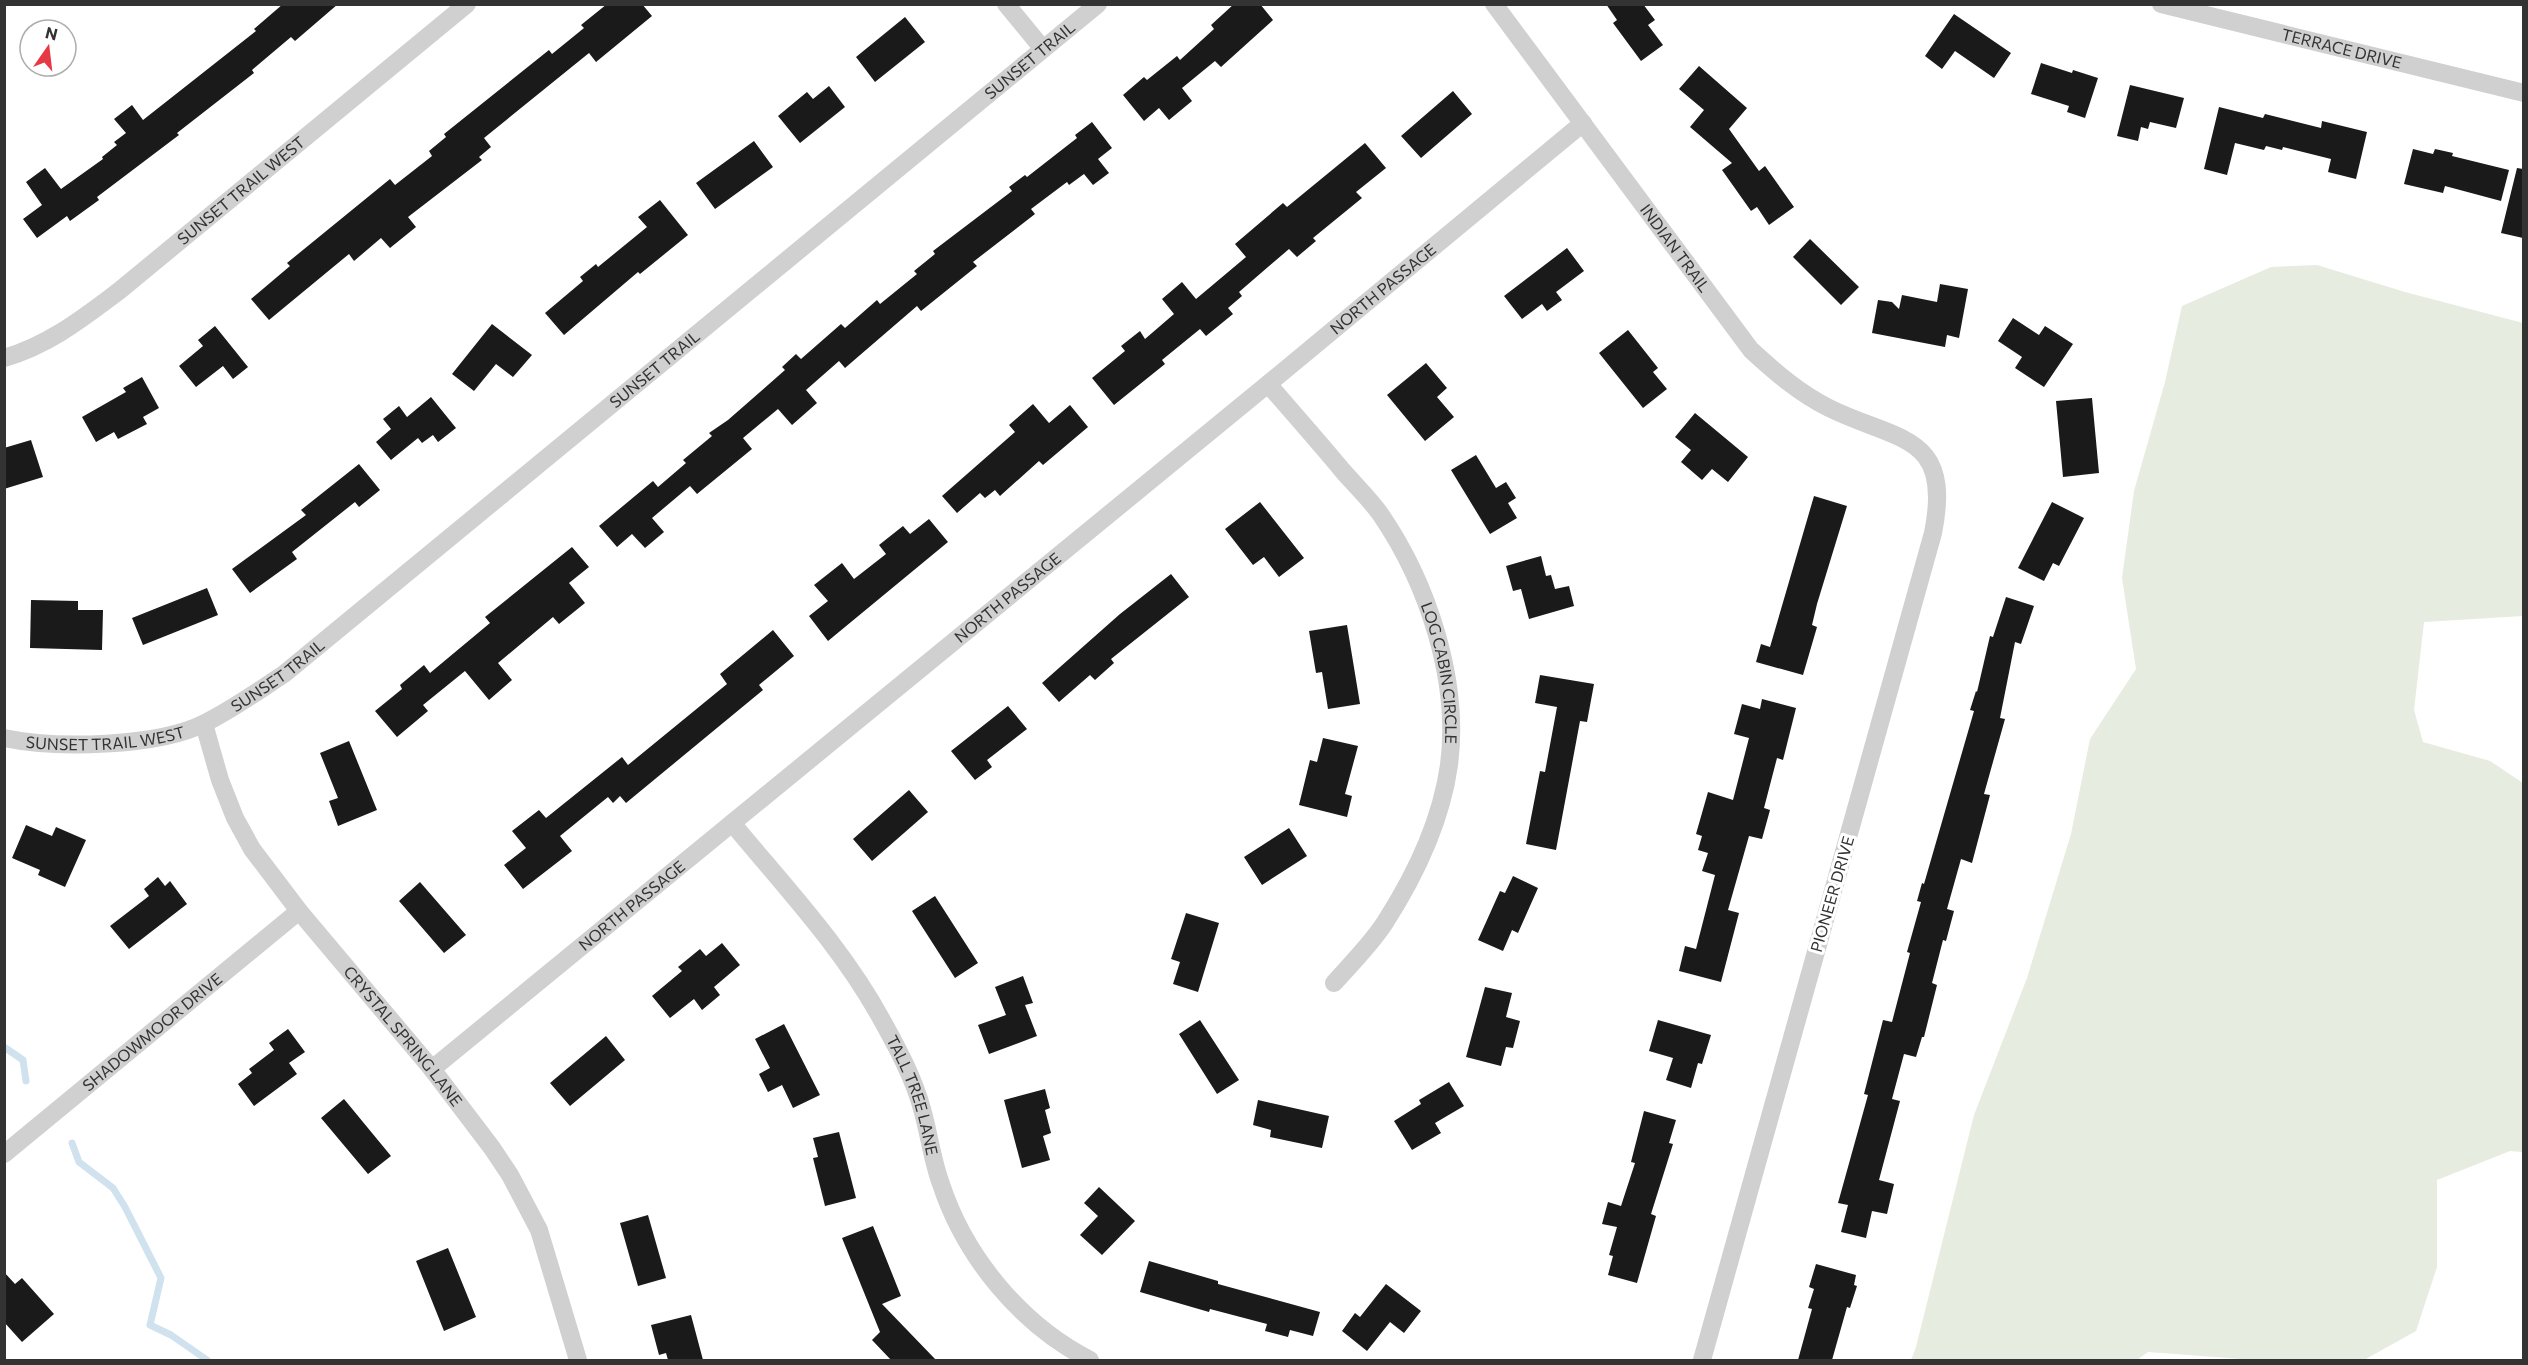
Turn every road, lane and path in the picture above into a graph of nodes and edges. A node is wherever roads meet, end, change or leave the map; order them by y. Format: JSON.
{"nodes":[{"id":1,"x":467,"y":4,"type":"edge"},
{"id":2,"x":1006,"y":4,"type":"edge"},
{"id":3,"x":1098,"y":4,"type":"edge"},
{"id":4,"x":1494,"y":4,"type":"edge"},
{"id":5,"x":2161,"y":4,"type":"edge"},
{"id":6,"x":1043,"y":49,"type":"junction"},
{"id":7,"x":2523,"y":93,"type":"edge"},
{"id":8,"x":1583,"y":123,"type":"junction"},
{"id":9,"x":4,"y":358,"type":"edge"},
{"id":10,"x":1268,"y":384,"type":"junction"},
{"id":11,"x":1904,"y":438,"type":"joint"},
{"id":12,"x":204,"y":724,"type":"junction"},
{"id":13,"x":4,"y":738,"type":"edge"},
{"id":14,"x":732,"y":823,"type":"junction"},
{"id":15,"x":299,"y":910,"type":"junction"},
{"id":16,"x":1334,"y":983,"type":"dead end"},
{"id":17,"x":432,"y":1069,"type":"junction"},
{"id":18,"x":4,"y":1154,"type":"edge"},
{"id":19,"x":579,"y":1360,"type":"edge"},
{"id":20,"x":1090,"y":1360,"type":"edge"},
{"id":21,"x":1702,"y":1360,"type":"edge"}],
"edges":[{"from":1,"to":9,"type":"street","name":"SUNSET TRAIL WEST"},
{"from":2,"to":6,"type":"street"},
{"from":3,"to":6,"type":"street","name":"SUNSET TRAIL"},
{"from":4,"to":8,"type":"street","name":"INDIAN TRAIL"},
{"from":5,"to":7,"type":"street","name":"TERRACE DRIVE"},
{"from":6,"to":12,"type":"street","name":"SUNSET TRAIL"},
{"from":8,"to":10,"type":"street","name":"NORTH PASSAGE"},
{"from":8,"to":11,"type":"street","name":"INDIAN TRAIL"},
{"from":10,"to":14,"type":"street","name":"NORTH PASSAGE"},
{"from":10,"to":16,"type":"street","name":"LOG CABIN CIRCLE"},
{"from":11,"to":21,"type":"street","name":"PIONEER DRIVE"},
{"from":12,"to":13,"type":"street","name":"SUNSET TRAIL WEST"},
{"from":12,"to":15,"type":"street","name":"CRYSTAL SPRING LANE"},
{"from":14,"to":17,"type":"street","name":"NORTH PASSAGE"},
{"from":14,"to":20,"type":"street","name":"TALL TREE LANE"},
{"from":15,"to":17,"type":"street","name":"CRYSTAL SPRING LANE"},
{"from":15,"to":18,"type":"street","name":"SHADOWMOOR DRIVE"},
{"from":17,"to":19,"type":"street","name":"CRYSTAL SPRING LANE"}]}
